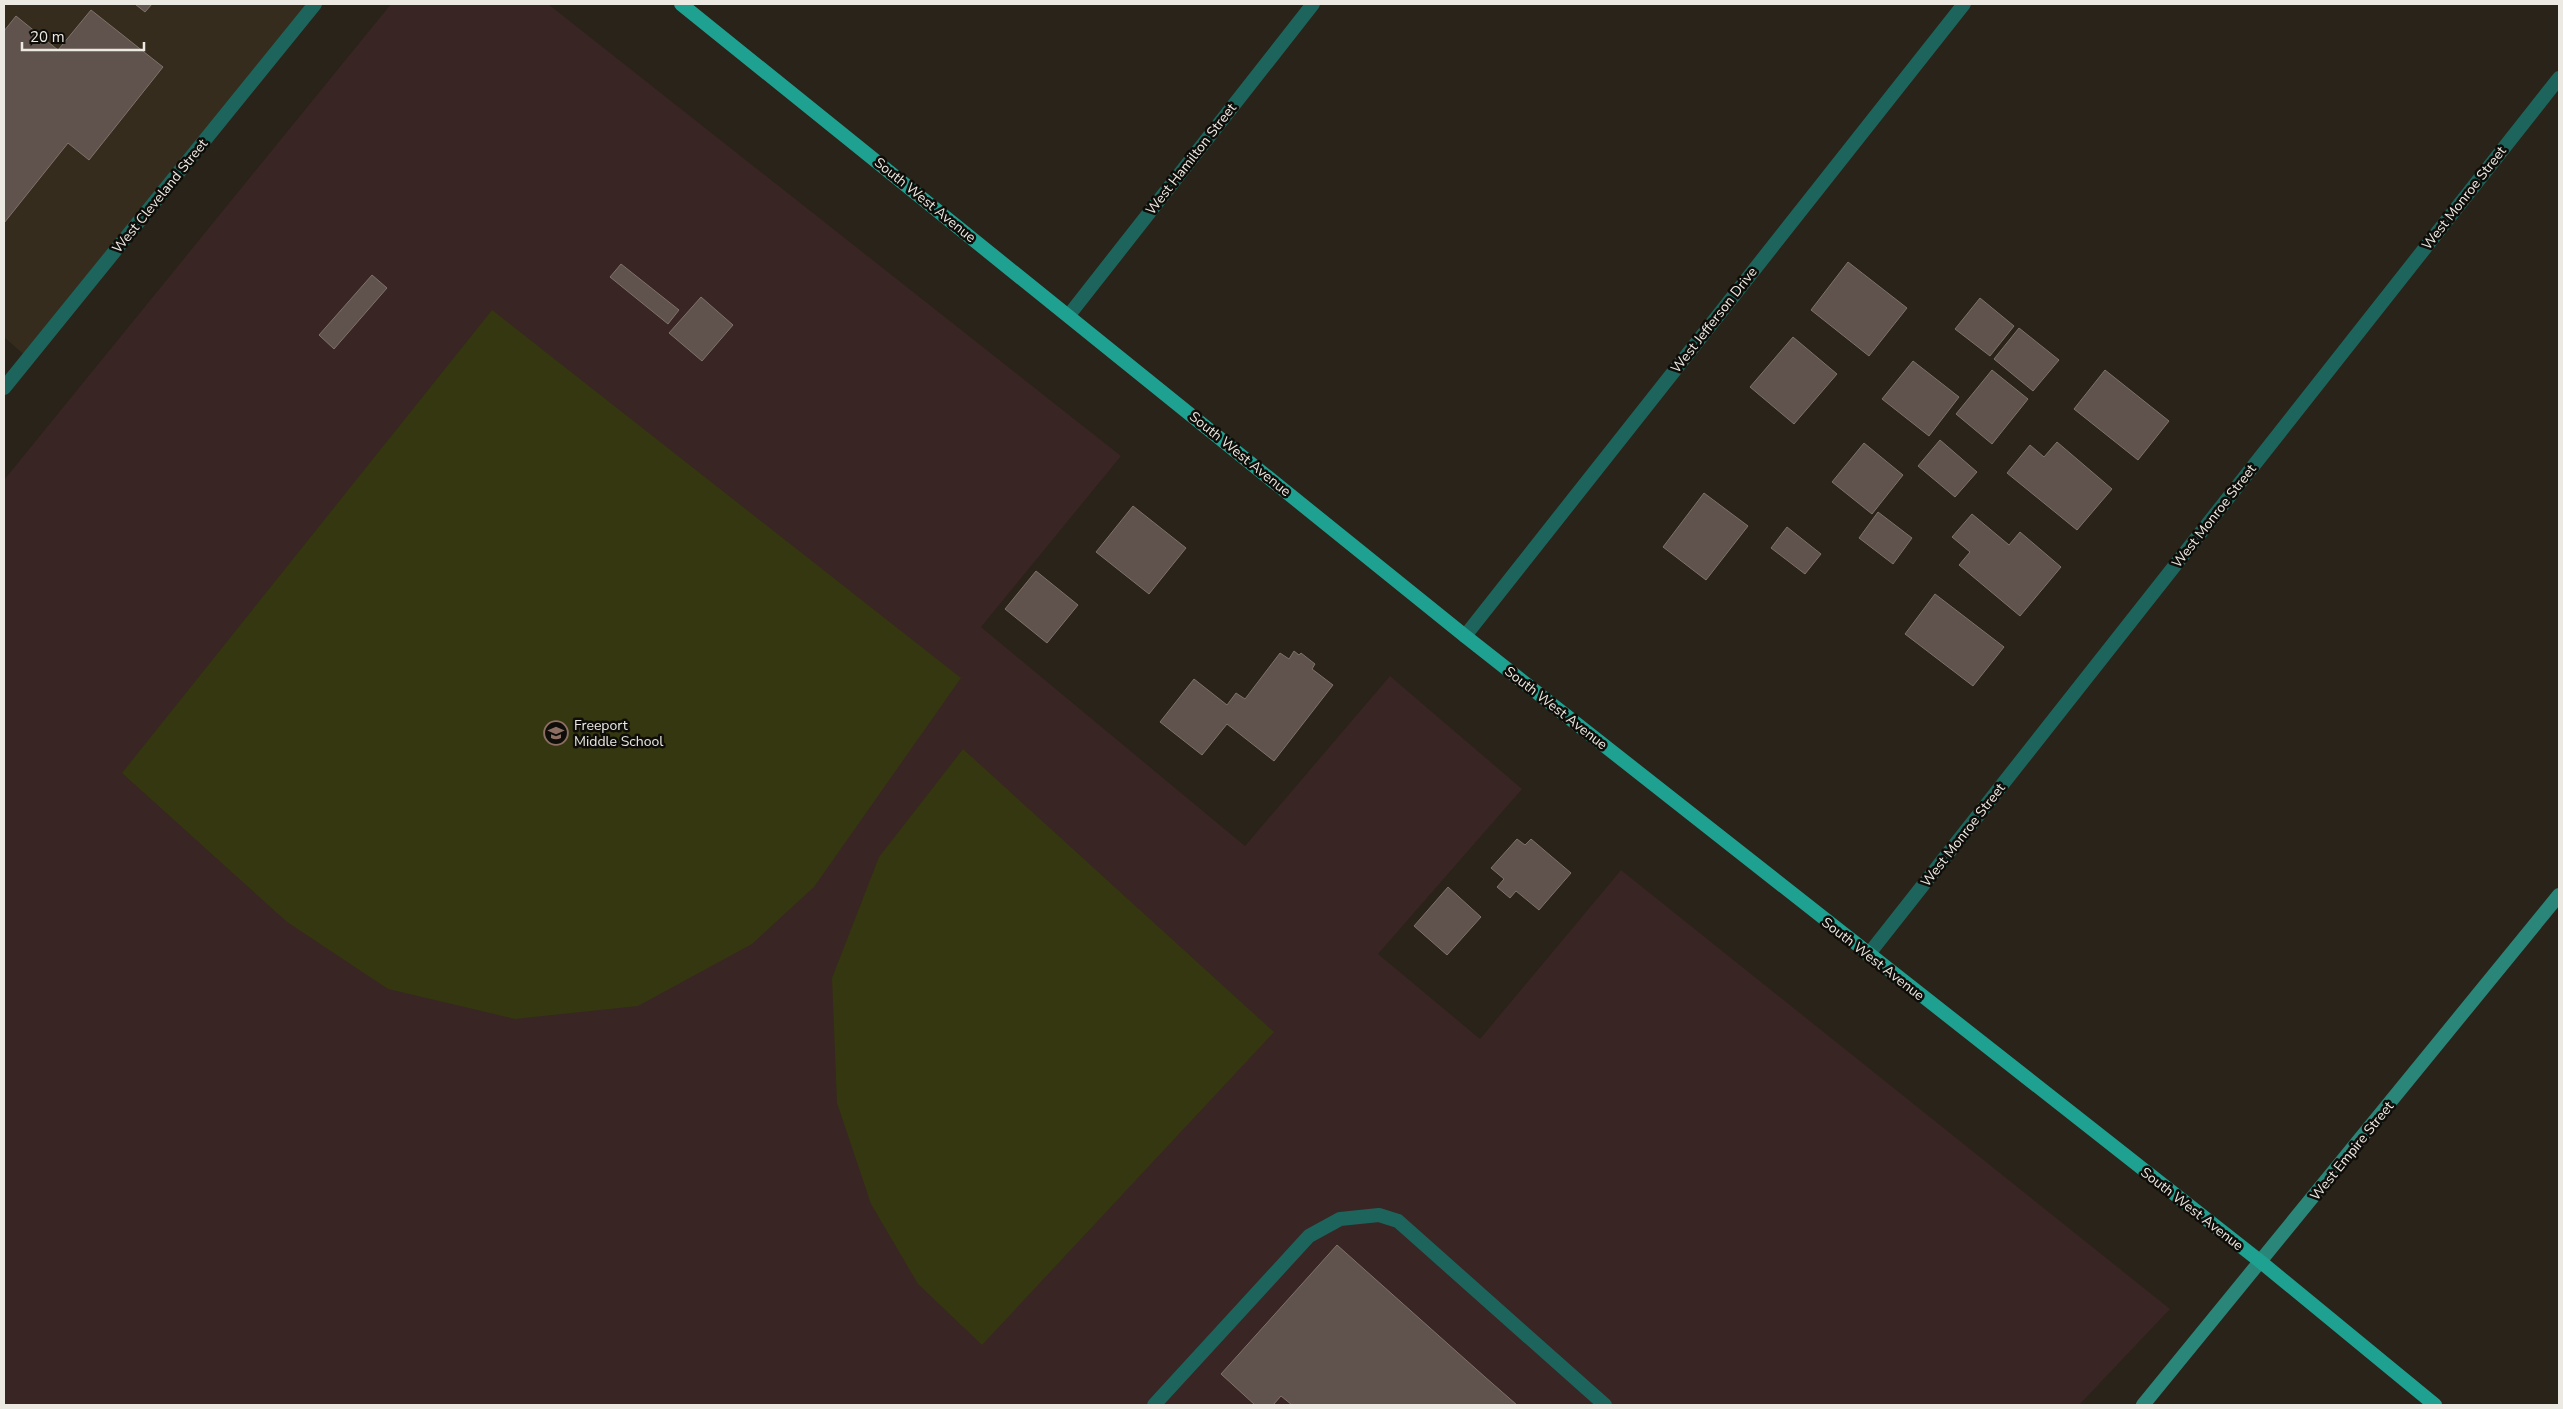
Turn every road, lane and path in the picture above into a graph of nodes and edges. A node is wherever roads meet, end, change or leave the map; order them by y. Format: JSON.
{"nodes":[{"id":1,"x":315,"y":4,"type":"edge"},
{"id":2,"x":682,"y":4,"type":"edge"},
{"id":3,"x":1314,"y":4,"type":"edge"},
{"id":4,"x":1964,"y":4,"type":"edge"},
{"id":5,"x":2559,"y":78,"type":"edge"},
{"id":6,"x":1069,"y":315,"type":"junction"},
{"id":7,"x":4,"y":388,"type":"edge"},
{"id":8,"x":1465,"y":636,"type":"junction"},
{"id":9,"x":2559,"y":895,"type":"edge"},
{"id":10,"x":1868,"y":955,"type":"junction"},
{"id":11,"x":2261,"y":1262,"type":"junction"},
{"id":12,"x":1154,"y":1405,"type":"edge"},
{"id":13,"x":1606,"y":1405,"type":"edge"},
{"id":14,"x":2143,"y":1405,"type":"edge"},
{"id":15,"x":2435,"y":1405,"type":"edge"}],
"edges":[{"from":1,"to":7,"type":"street","name":"West Cleveland Street"},
{"from":2,"to":6,"type":"main road","name":"South West Avenue"},
{"from":3,"to":6,"type":"street","name":"West Hamilton Street"},
{"from":4,"to":8,"type":"street","name":"West Jefferson Drive"},
{"from":5,"to":10,"type":"street","name":"West Monroe Street"},
{"from":6,"to":8,"type":"main road","name":"South West Avenue"},
{"from":8,"to":10,"type":"main road","name":"South West Avenue"},
{"from":9,"to":11,"type":"main road","name":"West Empire Street"},
{"from":10,"to":11,"type":"main road","name":"South West Avenue"},
{"from":11,"to":14,"type":"main road","name":"West Empire Street"},
{"from":11,"to":15,"type":"main road","name":"South West Avenue"},
{"from":12,"to":13,"type":"street"}]}
